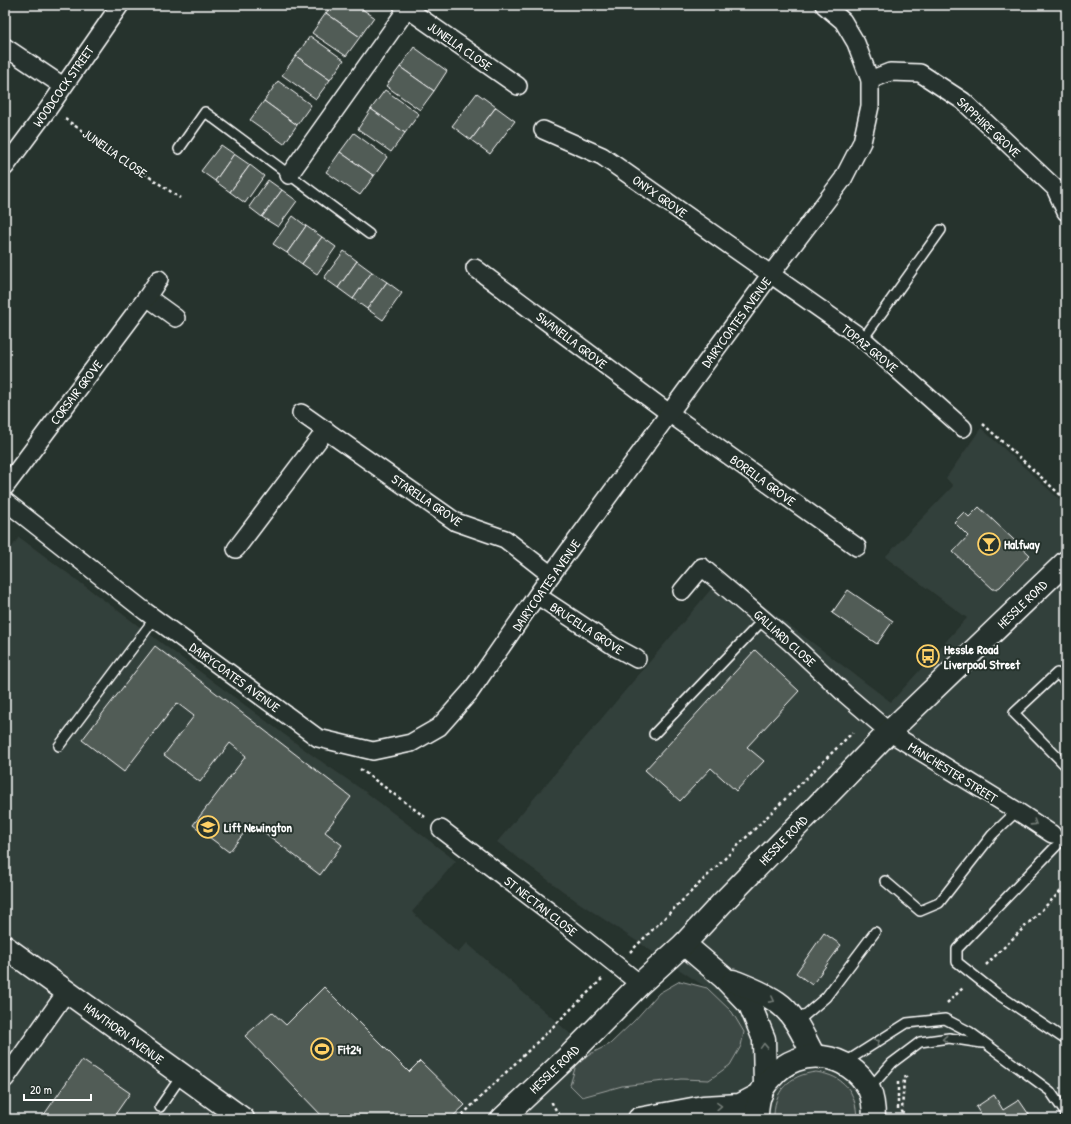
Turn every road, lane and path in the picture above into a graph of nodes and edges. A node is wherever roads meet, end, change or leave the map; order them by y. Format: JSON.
{"nodes":[{"id":1,"x":120,"y":5,"type":"edge"},
{"id":2,"x":824,"y":5,"type":"edge"},
{"id":3,"x":404,"y":7,"type":"edge"},
{"id":4,"x":5,"y":47,"type":"edge"},
{"id":5,"x":870,"y":80,"type":"junction"},
{"id":6,"x":63,"y":86,"type":"junction"},
{"id":7,"x":518,"y":86,"type":"dead end"},
{"id":8,"x":48,"y":109,"type":"junction"},
{"id":9,"x":543,"y":130,"type":"dead end"},
{"id":10,"x":179,"y":150,"type":"dead end"},
{"id":11,"x":5,"y":167,"type":"edge"},
{"id":12,"x":289,"y":175,"type":"junction"},
{"id":13,"x":180,"y":198,"type":"dead end"},
{"id":14,"x":1066,"y":212,"type":"edge"},
{"id":15,"x":941,"y":230,"type":"dead end"},
{"id":16,"x":369,"y":234,"type":"dead end"},
{"id":17,"x":475,"y":268,"type":"dead end"},
{"id":18,"x":771,"y":274,"type":"junction"},
{"id":19,"x":159,"y":279,"type":"dead end"},
{"id":20,"x":147,"y":297,"type":"junction"},
{"id":21,"x":176,"y":318,"type":"dead end"},
{"id":22,"x":863,"y":339,"type":"junction"},
{"id":23,"x":301,"y":413,"type":"dead end"},
{"id":24,"x":669,"y":413,"type":"junction"},
{"id":25,"x":963,"y":428,"type":"joint"},
{"id":26,"x":326,"y":430,"type":"junction"},
{"id":27,"x":5,"y":487,"type":"edge"},
{"id":28,"x":1066,"y":500,"type":"edge"},
{"id":29,"x":5,"y":501,"type":"edge"},
{"id":30,"x":858,"y":548,"type":"dead end"},
{"id":31,"x":236,"y":549,"type":"dead end"},
{"id":32,"x":1066,"y":562,"type":"edge"},
{"id":33,"x":551,"y":575,"type":"junction"},
{"id":34,"x":682,"y":591,"type":"dead end"},
{"id":35,"x":538,"y":596,"type":"junction"},
{"id":36,"x":155,"y":618,"type":"junction"},
{"id":37,"x":764,"y":619,"type":"junction"},
{"id":38,"x":637,"y":659,"type":"dead end"},
{"id":39,"x":1066,"y":683,"type":"edge"},
{"id":40,"x":853,"y":732,"type":"dead end"},
{"id":41,"x":889,"y":732,"type":"junction"},
{"id":42,"x":654,"y":734,"type":"dead end"},
{"id":43,"x":60,"y":746,"type":"dead end"},
{"id":44,"x":355,"y":766,"type":"dead end"},
{"id":45,"x":1066,"y":766,"type":"edge"},
{"id":46,"x":1017,"y":811,"type":"junction"},
{"id":47,"x":441,"y":829,"type":"joint"},
{"id":48,"x":1060,"y":838,"type":"edge"},
{"id":49,"x":885,"y":881,"type":"dead end"},
{"id":50,"x":1066,"y":886,"type":"edge"},
{"id":51,"x":875,"y":932,"type":"dead end"},
{"id":52,"x":684,"y":944,"type":"junction"},
{"id":53,"x":5,"y":947,"type":"edge"},
{"id":54,"x":616,"y":966,"type":"junction"},
{"id":55,"x":975,"y":976,"type":"junction"},
{"id":56,"x":724,"y":978,"type":"junction"},
{"id":57,"x":640,"y":984,"type":"junction"},
{"id":58,"x":67,"y":991,"type":"junction"},
{"id":59,"x":930,"y":1020,"type":"junction"},
{"id":60,"x":796,"y":1023,"type":"junction"},
{"id":61,"x":1066,"y":1040,"type":"edge"},
{"id":62,"x":984,"y":1043,"type":"junction"},
{"id":63,"x":814,"y":1056,"type":"junction"},
{"id":64,"x":844,"y":1063,"type":"junction"},
{"id":65,"x":892,"y":1063,"type":"junction"},
{"id":66,"x":182,"y":1075,"type":"junction"},
{"id":67,"x":908,"y":1076,"type":"dead end"},
{"id":68,"x":5,"y":1079,"type":"edge"},
{"id":69,"x":763,"y":1089,"type":"junction"},
{"id":70,"x":869,"y":1089,"type":"junction"},
{"id":71,"x":160,"y":1107,"type":"dead end"},
{"id":72,"x":898,"y":1111,"type":"dead end"},
{"id":73,"x":1066,"y":1114,"type":"edge"},
{"id":74,"x":243,"y":1119,"type":"edge"},
{"id":75,"x":458,"y":1119,"type":"edge"},
{"id":76,"x":502,"y":1119,"type":"edge"},
{"id":77,"x":558,"y":1119,"type":"edge"},
{"id":78,"x":561,"y":1119,"type":"edge"},
{"id":79,"x":639,"y":1119,"type":"edge"},
{"id":80,"x":757,"y":1119,"type":"edge"},
{"id":81,"x":874,"y":1119,"type":"edge"},
{"id":82,"x":905,"y":1119,"type":"edge"}],
"edges":[{"from":1,"to":6,"type":"street","name":"WOODCOCK STREET"},
{"from":2,"to":5,"type":"street","name":"DAIRYCOATES AVENUE"},
{"from":3,"to":7,"type":"street","name":"JUNELLA CLOSE"},
{"from":3,"to":12,"type":"street"},
{"from":4,"to":6,"type":"street"},
{"from":5,"to":14,"type":"street","name":"SAPPHIRE GROVE"},
{"from":5,"to":18,"type":"street","name":"DAIRYCOATES AVENUE"},
{"from":6,"to":8,"type":"street","name":"WOODCOCK STREET"},
{"from":8,"to":11,"type":"street","name":"WOODCOCK STREET"},
{"from":8,"to":13,"type":"path","name":"JUNELLA CLOSE"},
{"from":9,"to":18,"type":"street","name":"ONYX GROVE"},
{"from":10,"to":12,"type":"lane"},
{"from":12,"to":16,"type":"lane"},
{"from":15,"to":22,"type":"lane"},
{"from":17,"to":24,"type":"street","name":"SWANELLA GROVE"},
{"from":18,"to":22,"type":"street","name":"TOPAZ GROVE"},
{"from":18,"to":24,"type":"street","name":"DAIRYCOATES AVENUE"},
{"from":19,"to":20,"type":"street","name":"CORSAIR GROVE"},
{"from":20,"to":21,"type":"street"},
{"from":20,"to":27,"type":"street","name":"CORSAIR GROVE"},
{"from":22,"to":25,"type":"street","name":"TOPAZ GROVE"},
{"from":23,"to":26,"type":"street","name":"STARELLA GROVE"},
{"from":24,"to":30,"type":"street","name":"BORELLA GROVE"},
{"from":24,"to":33,"type":"street","name":"DAIRYCOATES AVENUE"},
{"from":25,"to":28,"type":"path"},
{"from":26,"to":31,"type":"street"},
{"from":26,"to":33,"type":"street","name":"STARELLA GROVE"},
{"from":29,"to":36,"type":"street","name":"DAIRYCOATES AVENUE"},
{"from":32,"to":41,"type":"street","name":"HESSLE ROAD"},
{"from":33,"to":35,"type":"street","name":"DAIRYCOATES AVENUE"},
{"from":34,"to":37,"type":"street","name":"GALLIARD CLOSE"},
{"from":35,"to":36,"type":"street","name":"DAIRYCOATES AVENUE"},
{"from":35,"to":38,"type":"street","name":"BRUCELLA GROVE"},
{"from":36,"to":43,"type":"lane"},
{"from":37,"to":41,"type":"street","name":"GALLIARD CLOSE"},
{"from":37,"to":42,"type":"lane"},
{"from":39,"to":45,"type":"lane"},
{"from":40,"to":54,"type":"path"},
{"from":41,"to":46,"type":"street","name":"MANCHESTER STREET"},
{"from":41,"to":52,"type":"street","name":"HESSLE ROAD"},
{"from":44,"to":47,"type":"path"},
{"from":46,"to":48,"type":"street","name":"MANCHESTER STREET","one_way":true},
{"from":46,"to":49,"type":"lane"},
{"from":47,"to":54,"type":"street","name":"ST NECTAN CLOSE"},
{"from":48,"to":55,"type":"lane"},
{"from":50,"to":55,"type":"path"},
{"from":51,"to":60,"type":"lane"},
{"from":52,"to":56,"type":"street"},
{"from":52,"to":57,"type":"street","name":"HESSLE ROAD"},
{"from":53,"to":58,"type":"street","name":"HAWTHORN AVENUE"},
{"from":54,"to":57,"type":"street","name":"ST NECTAN CLOSE"},
{"from":54,"to":75,"type":"path"},
{"from":55,"to":59,"type":"path"},
{"from":55,"to":61,"type":"lane"},
{"from":56,"to":60,"type":"street","one_way":true},
{"from":69,"to":56,"type":"street","one_way":true},
{"from":57,"to":76,"type":"street","name":"HESSLE ROAD"},
{"from":58,"to":66,"type":"street","name":"HAWTHORN AVENUE"},
{"from":58,"to":68,"type":"street"},
{"from":59,"to":62,"type":"lane"},
{"from":64,"to":59,"type":"lane","one_way":true},
{"from":60,"to":63,"type":"street"},
{"from":62,"to":65,"type":"lane","one_way":true},
{"from":62,"to":73,"type":"lane"},
{"from":63,"to":64,"type":"street"},
{"from":63,"to":69,"type":"street"},
{"from":64,"to":70,"type":"street"},
{"from":65,"to":70,"type":"lane"},
{"from":65,"to":72,"type":"path"},
{"from":66,"to":71,"type":"lane"},
{"from":66,"to":74,"type":"street","name":"HAWTHORN AVENUE"},
{"from":67,"to":82,"type":"path"},
{"from":79,"to":69,"type":"street","one_way":true},
{"from":69,"to":80,"type":"street"},
{"from":70,"to":81,"type":"street"},
{"from":77,"to":78,"type":"path"}]}
